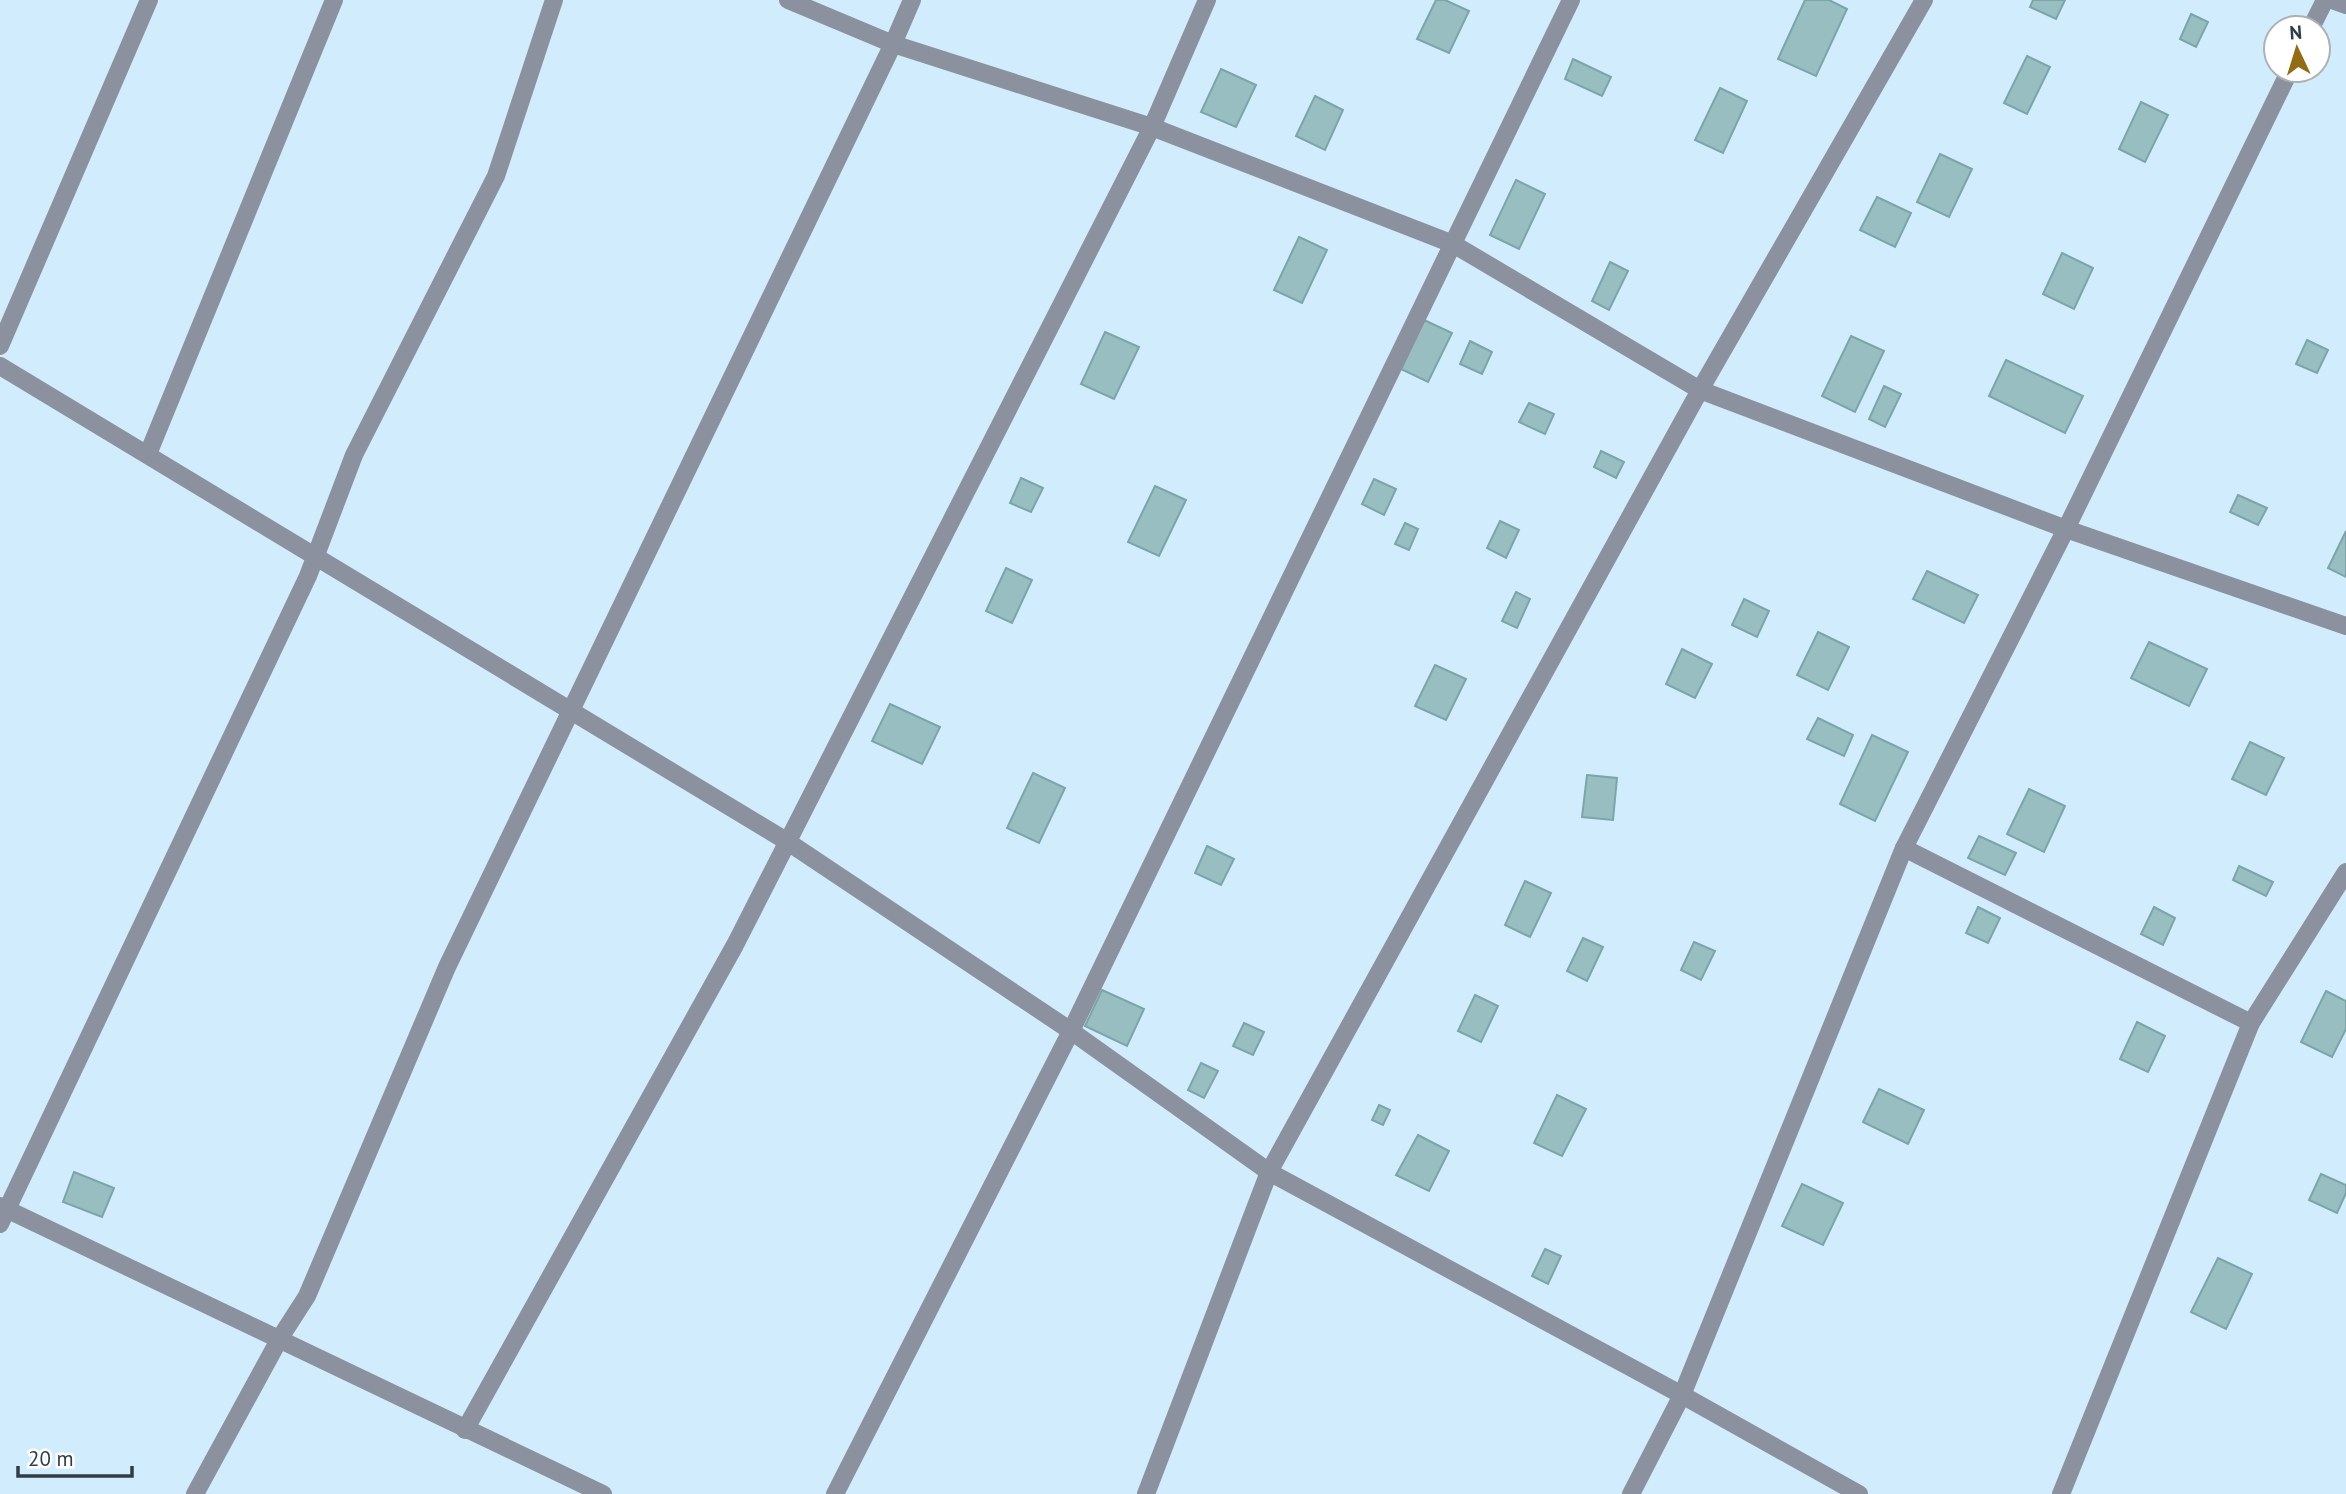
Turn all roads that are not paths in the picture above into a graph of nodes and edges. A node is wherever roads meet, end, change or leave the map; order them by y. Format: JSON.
{"nodes":[{"id":1,"x":149,"y":0,"type":"edge"},
{"id":2,"x":334,"y":0,"type":"edge"},
{"id":3,"x":554,"y":0,"type":"edge"},
{"id":4,"x":788,"y":0,"type":"edge"},
{"id":5,"x":912,"y":0,"type":"edge"},
{"id":6,"x":1207,"y":0,"type":"edge"},
{"id":7,"x":1571,"y":0,"type":"edge"},
{"id":8,"x":1924,"y":0,"type":"edge"},
{"id":9,"x":2332,"y":0,"type":"edge"},
{"id":10,"x":2346,"y":5,"type":"edge"},
{"id":11,"x":893,"y":44,"type":"junction"},
{"id":12,"x":2283,"y":84,"type":"edge"},
{"id":13,"x":1152,"y":127,"type":"junction"},
{"id":14,"x":1452,"y":244,"type":"junction"},
{"id":15,"x":0,"y":346,"type":"edge"},
{"id":16,"x":0,"y":366,"type":"edge"},
{"id":17,"x":1700,"y":390,"type":"junction"},
{"id":18,"x":148,"y":454,"type":"junction"},
{"id":19,"x":2066,"y":529,"type":"junction"},
{"id":20,"x":316,"y":555,"type":"junction"},
{"id":21,"x":2346,"y":626,"type":"edge"},
{"id":22,"x":572,"y":711,"type":"junction"},
{"id":23,"x":788,"y":842,"type":"junction"},
{"id":24,"x":1904,"y":848,"type":"junction"},
{"id":25,"x":2346,"y":873,"type":"edge"},
{"id":26,"x":2251,"y":1023,"type":"junction"},
{"id":27,"x":1071,"y":1031,"type":"junction"},
{"id":28,"x":1269,"y":1172,"type":"junction"},
{"id":29,"x":2,"y":1213,"type":"edge"},
{"id":30,"x":280,"y":1338,"type":"junction"},
{"id":31,"x":1682,"y":1395,"type":"junction"},
{"id":32,"x":465,"y":1430,"type":"junction"},
{"id":33,"x":195,"y":1494,"type":"edge"},
{"id":34,"x":603,"y":1494,"type":"edge"},
{"id":35,"x":835,"y":1494,"type":"edge"},
{"id":36,"x":1146,"y":1494,"type":"edge"},
{"id":37,"x":1631,"y":1494,"type":"edge"},
{"id":38,"x":1859,"y":1494,"type":"edge"},
{"id":39,"x":2061,"y":1494,"type":"edge"}],
"edges":[{"from":1,"to":15,"type":"street"},
{"from":2,"to":18,"type":"street"},
{"from":3,"to":20,"type":"street"},
{"from":4,"to":11,"type":"street"},
{"from":5,"to":11,"type":"street"},
{"from":6,"to":13,"type":"street"},
{"from":7,"to":14,"type":"street"},
{"from":8,"to":17,"type":"street"},
{"from":9,"to":10,"type":"street"},
{"from":11,"to":13,"type":"street"},
{"from":11,"to":22,"type":"street"},
{"from":12,"to":19,"type":"street"},
{"from":13,"to":14,"type":"street"},
{"from":13,"to":23,"type":"street"},
{"from":14,"to":17,"type":"street"},
{"from":14,"to":27,"type":"street"},
{"from":16,"to":18,"type":"street"},
{"from":17,"to":19,"type":"street"},
{"from":17,"to":28,"type":"street"},
{"from":18,"to":20,"type":"street"},
{"from":19,"to":21,"type":"street"},
{"from":19,"to":24,"type":"street"},
{"from":20,"to":22,"type":"street"},
{"from":20,"to":29,"type":"street"},
{"from":22,"to":23,"type":"street"},
{"from":22,"to":30,"type":"street"},
{"from":23,"to":27,"type":"street"},
{"from":23,"to":32,"type":"street"},
{"from":24,"to":26,"type":"street"},
{"from":24,"to":31,"type":"street"},
{"from":25,"to":26,"type":"street"},
{"from":26,"to":39,"type":"street"},
{"from":27,"to":28,"type":"street"},
{"from":27,"to":35,"type":"street"},
{"from":28,"to":31,"type":"street"},
{"from":28,"to":36,"type":"street"},
{"from":29,"to":30,"type":"street"},
{"from":30,"to":32,"type":"street"},
{"from":30,"to":33,"type":"street"},
{"from":31,"to":37,"type":"street"},
{"from":31,"to":38,"type":"street"},
{"from":32,"to":34,"type":"street"}]}
